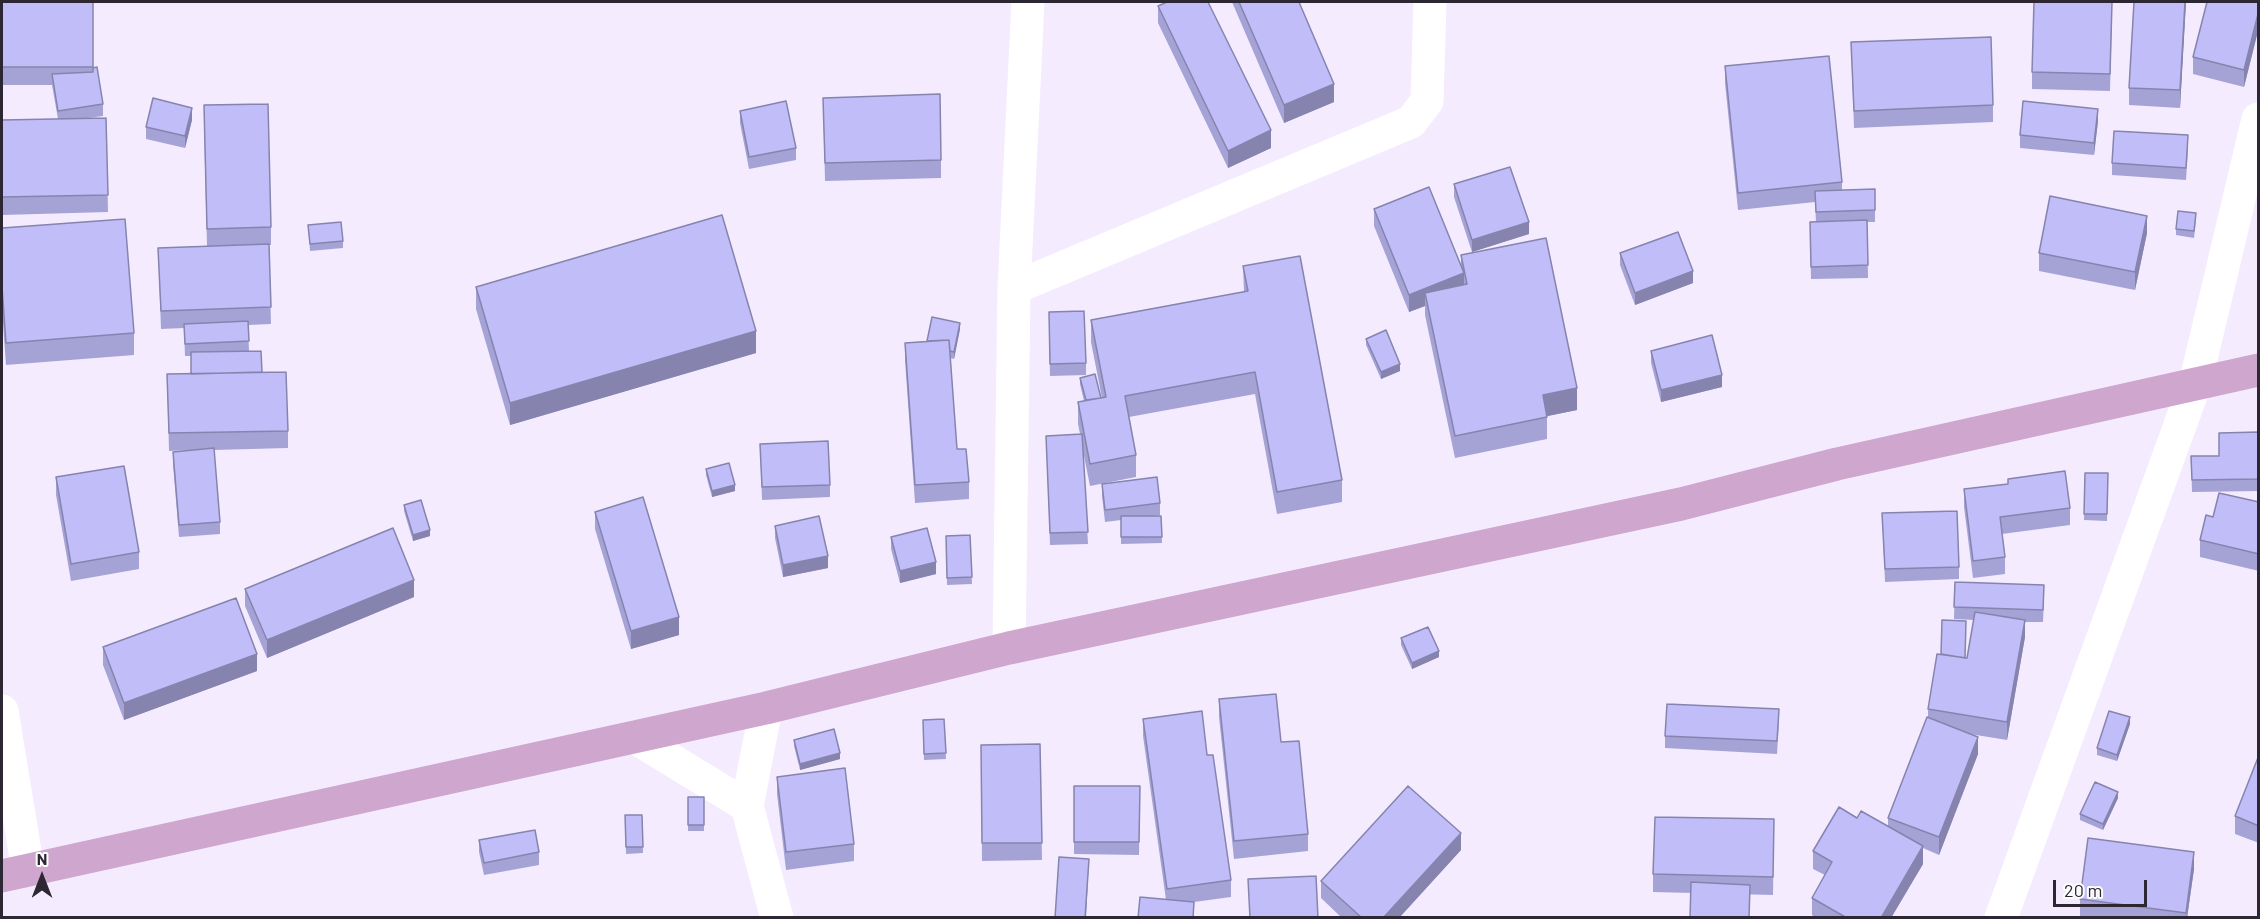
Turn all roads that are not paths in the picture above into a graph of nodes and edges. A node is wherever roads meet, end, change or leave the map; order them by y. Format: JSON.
{"nodes":[{"id":1,"x":1028,"y":2,"type":"edge"},
{"id":2,"x":1430,"y":2,"type":"edge"},
{"id":3,"x":2259,"y":119,"type":"edge"},
{"id":4,"x":1014,"y":288,"type":"junction"},
{"id":5,"x":2259,"y":370,"type":"edge"},
{"id":6,"x":2194,"y":384,"type":"junction"},
{"id":7,"x":1009,"y":648,"type":"junction"},
{"id":8,"x":766,"y":708,"type":"junction"},
{"id":9,"x":2,"y":711,"type":"edge"},
{"id":10,"x":634,"y":737,"type":"junction"},
{"id":11,"x":747,"y":806,"type":"junction"},
{"id":12,"x":15,"y":873,"type":"edge"},
{"id":13,"x":777,"y":918,"type":"edge"},
{"id":14,"x":2001,"y":918,"type":"edge"}],
"edges":[{"from":1,"to":4,"type":"street"},
{"from":2,"to":4,"type":"street"},
{"from":3,"to":6,"type":"street"},
{"from":4,"to":7,"type":"street"},
{"from":5,"to":6,"type":"main road"},
{"from":6,"to":7,"type":"main road"},
{"from":6,"to":14,"type":"street"},
{"from":7,"to":8,"type":"main road"},
{"from":8,"to":10,"type":"main road"},
{"from":8,"to":11,"type":"street"},
{"from":9,"to":12,"type":"street"},
{"from":10,"to":11,"type":"street"},
{"from":10,"to":12,"type":"main road"},
{"from":11,"to":13,"type":"street"}]}
